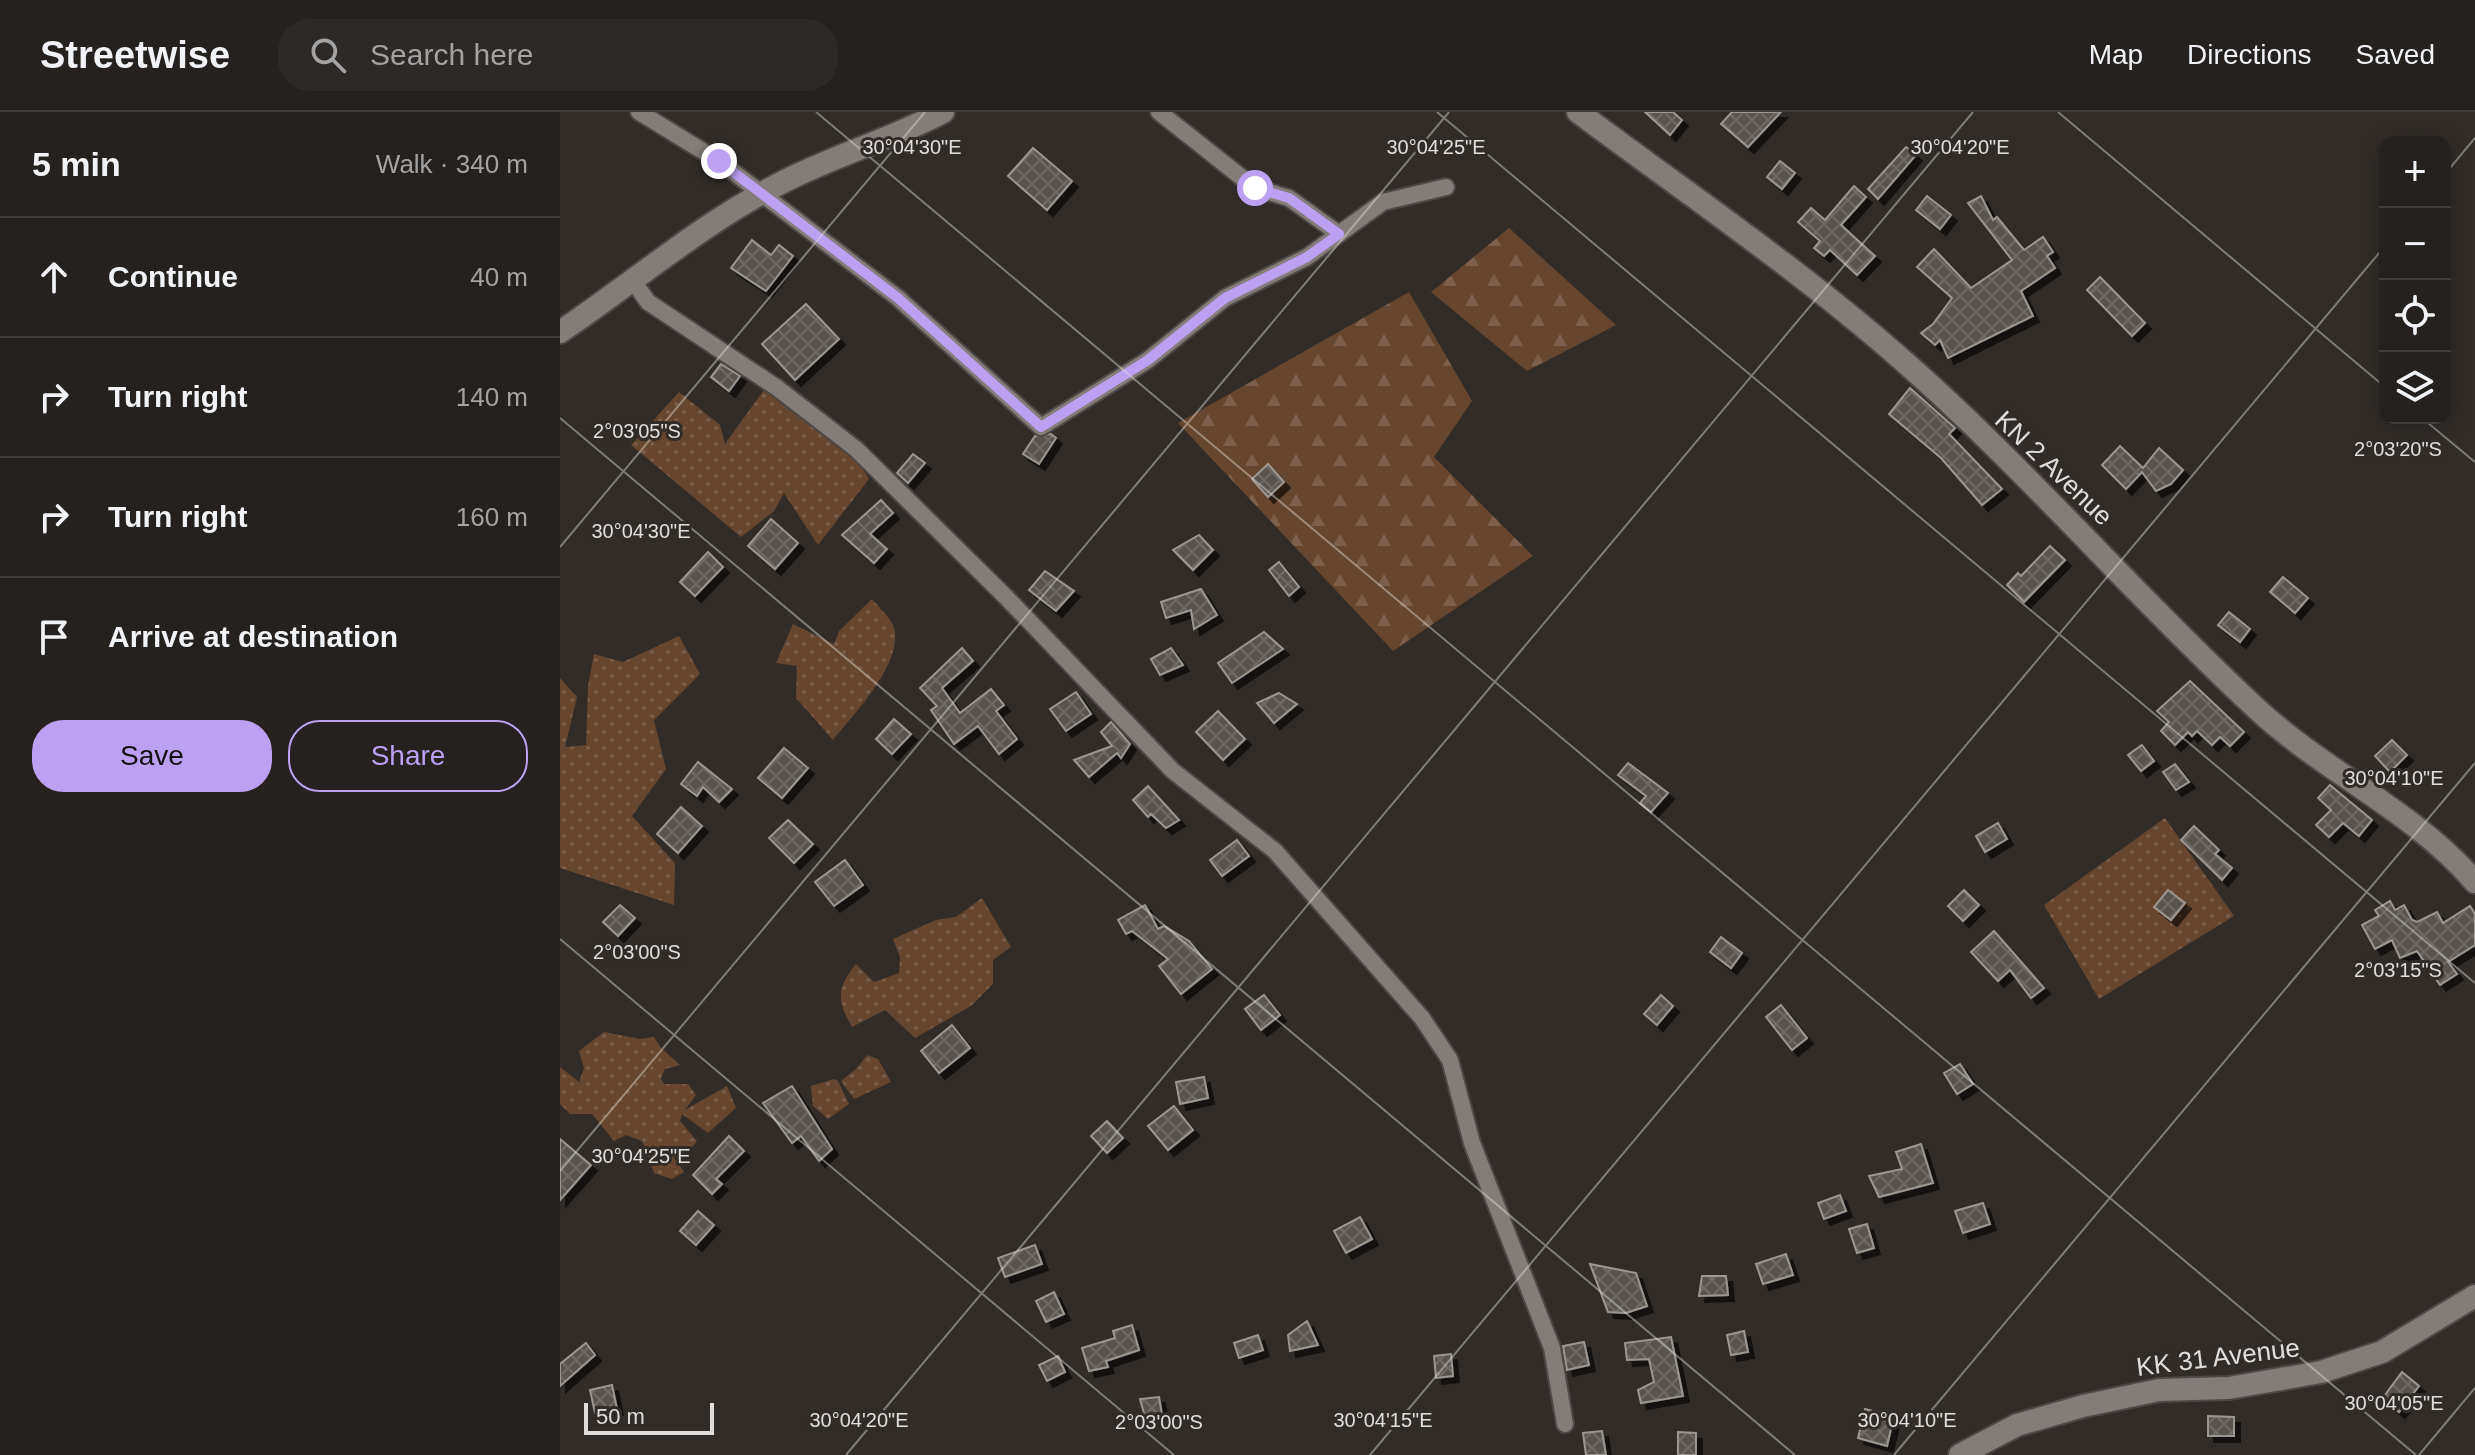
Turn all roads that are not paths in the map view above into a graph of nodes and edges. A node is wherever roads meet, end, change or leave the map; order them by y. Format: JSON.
{"nodes":[{"id":1,"x":639,"y":112,"type":"edge"},
{"id":2,"x":943,"y":112,"type":"edge"},
{"id":3,"x":1159,"y":112,"type":"edge"},
{"id":4,"x":1578,"y":112,"type":"edge"},
{"id":5,"x":1446,"y":187,"type":"dead end"},
{"id":6,"x":759,"y":195,"type":"junction"},
{"id":7,"x":1339,"y":234,"type":"junction"},
{"id":8,"x":633,"y":281,"type":"junction"},
{"id":9,"x":560,"y":332,"type":"edge"},
{"id":10,"x":2475,"y":882,"type":"edge"},
{"id":11,"x":2475,"y":1296,"type":"edge"},
{"id":12,"x":1565,"y":1424,"type":"dead end"},
{"id":13,"x":1960,"y":1455,"type":"edge"}],
"edges":[{"from":1,"to":6,"type":"street"},
{"from":2,"to":6,"type":"main road"},
{"from":3,"to":7,"type":"street"},
{"from":4,"to":10,"type":"main road","name":"KN 2 Avenue"},
{"from":5,"to":7,"type":"street"},
{"from":6,"to":7,"type":"street"},
{"from":6,"to":8,"type":"main road"},
{"from":8,"to":9,"type":"main road"},
{"from":8,"to":12,"type":"street"},
{"from":11,"to":13,"type":"main road","name":"KK 31 Avenue"}]}
